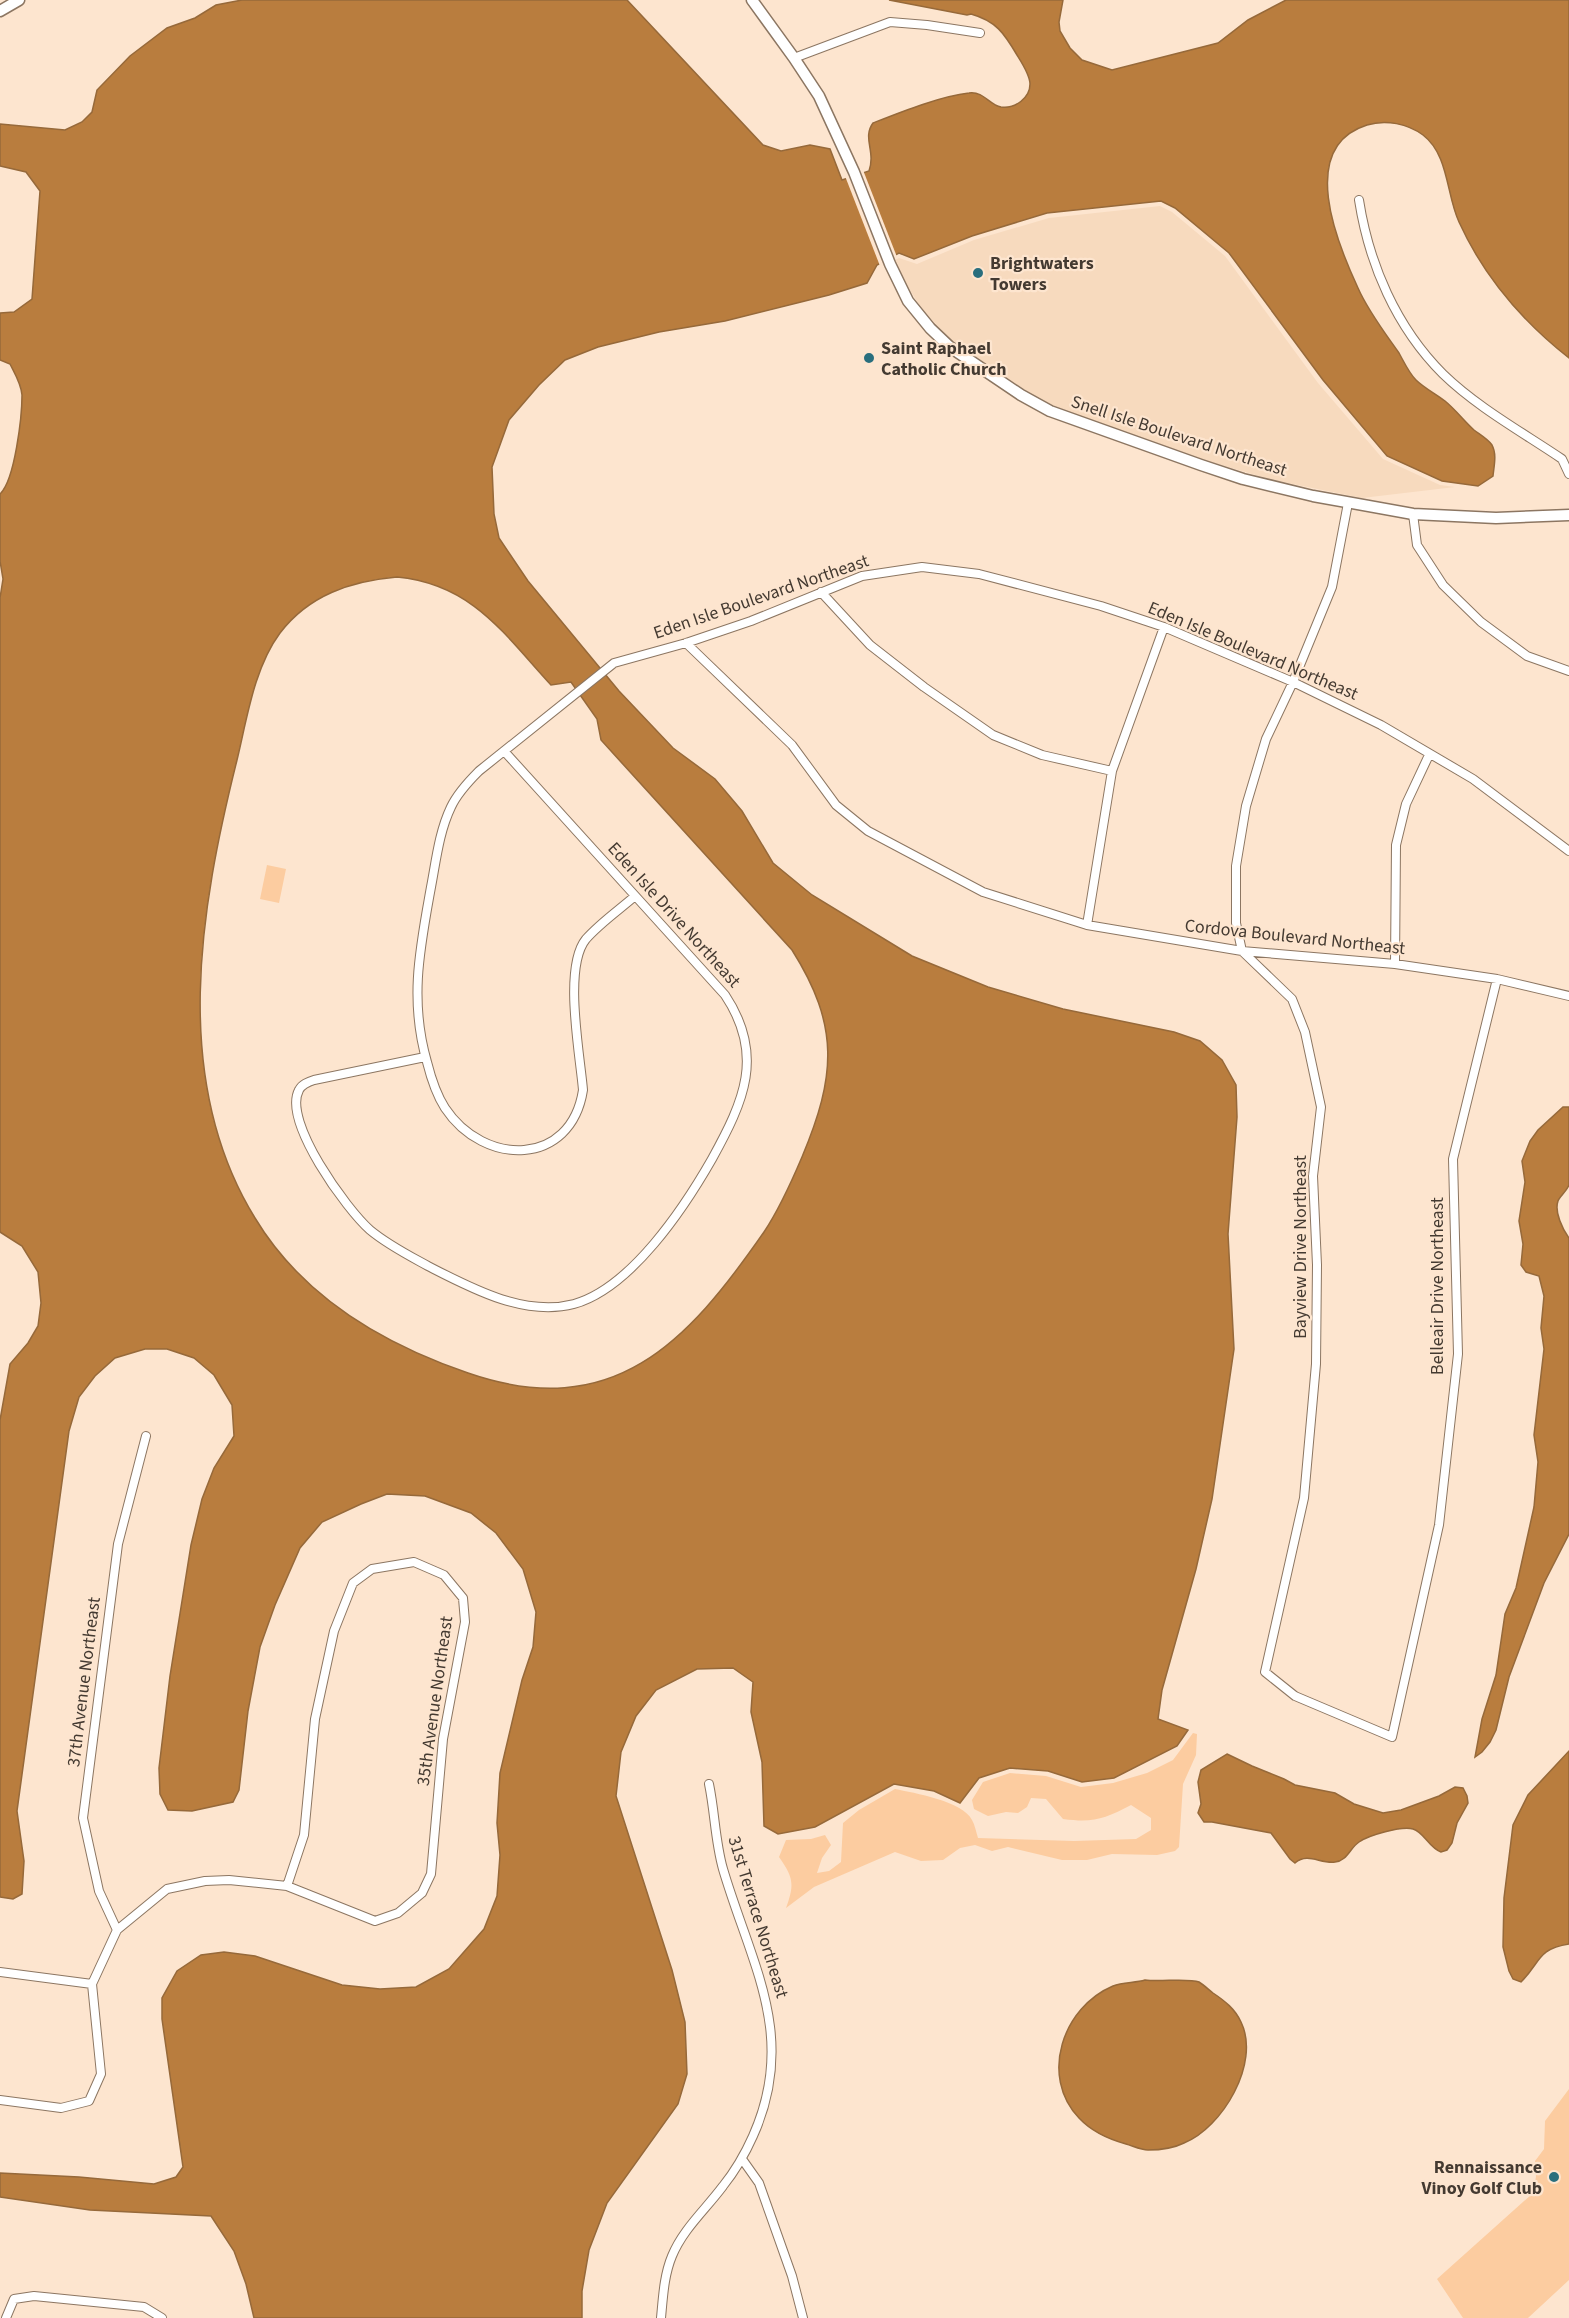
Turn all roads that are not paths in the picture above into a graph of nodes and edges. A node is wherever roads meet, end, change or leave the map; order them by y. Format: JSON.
{"nodes":[{"id":1,"x":19,"y":0,"type":"edge"},
{"id":2,"x":752,"y":0,"type":"edge"},
{"id":3,"x":0,"y":11,"type":"edge"},
{"id":4,"x":980,"y":33,"type":"dead end"},
{"id":5,"x":794,"y":58,"type":"junction"},
{"id":6,"x":1359,"y":200,"type":"dead end"},
{"id":7,"x":1569,"y":474,"type":"edge"},
{"id":8,"x":1348,"y":503,"type":"junction"},
{"id":9,"x":1413,"y":514,"type":"junction"},
{"id":10,"x":1569,"y":515,"type":"edge"},
{"id":11,"x":821,"y":592,"type":"junction"},
{"id":12,"x":1164,"y":627,"type":"junction"},
{"id":13,"x":686,"y":643,"type":"junction"},
{"id":14,"x":1569,"y":671,"type":"edge"},
{"id":15,"x":1293,"y":682,"type":"junction"},
{"id":16,"x":504,"y":752,"type":"junction"},
{"id":17,"x":1429,"y":755,"type":"junction"},
{"id":18,"x":1112,"y":771,"type":"junction"},
{"id":19,"x":1569,"y":851,"type":"edge"},
{"id":20,"x":635,"y":897,"type":"junction"},
{"id":21,"x":1087,"y":925,"type":"junction"},
{"id":22,"x":1242,"y":951,"type":"junction"},
{"id":23,"x":1395,"y":964,"type":"junction"},
{"id":24,"x":1497,"y":979,"type":"junction"},
{"id":25,"x":1569,"y":996,"type":"edge"},
{"id":26,"x":425,"y":1057,"type":"junction"},
{"id":27,"x":146,"y":1436,"type":"dead end"},
{"id":28,"x":1392,"y":1737,"type":"joint"},
{"id":29,"x":709,"y":1784,"type":"dead end"},
{"id":30,"x":287,"y":1886,"type":"junction"},
{"id":31,"x":117,"y":1930,"type":"junction"},
{"id":32,"x":0,"y":1972,"type":"edge"},
{"id":33,"x":92,"y":1984,"type":"junction"},
{"id":34,"x":0,"y":2100,"type":"edge"},
{"id":35,"x":742,"y":2159,"type":"junction"},
{"id":36,"x":6,"y":2318,"type":"edge"},
{"id":37,"x":162,"y":2318,"type":"edge"},
{"id":38,"x":661,"y":2318,"type":"edge"},
{"id":39,"x":802,"y":2318,"type":"edge"}],
"edges":[{"from":1,"to":3,"type":"street"},
{"from":2,"to":5,"type":"street","name":"Snell Isle Boulevard Northeast"},
{"from":4,"to":5,"type":"street"},
{"from":5,"to":8,"type":"street","name":"Snell Isle Boulevard Northeast"},
{"from":6,"to":7,"type":"street"},
{"from":8,"to":9,"type":"street","name":"Snell Isle Boulevard Northeast"},
{"from":8,"to":15,"type":"street"},
{"from":9,"to":10,"type":"street","name":"Snell Isle Boulevard Northeast"},
{"from":9,"to":14,"type":"street"},
{"from":11,"to":12,"type":"street","name":"Eden Isle Boulevard Northeast"},
{"from":11,"to":13,"type":"street","name":"Eden Isle Boulevard Northeast"},
{"from":11,"to":18,"type":"street"},
{"from":12,"to":15,"type":"street","name":"Eden Isle Boulevard Northeast"},
{"from":12,"to":18,"type":"street"},
{"from":13,"to":16,"type":"street","name":"Eden Isle Boulevard Northeast"},
{"from":13,"to":21,"type":"street","name":"Cordova Boulevard Northeast"},
{"from":15,"to":17,"type":"street","name":"Eden Isle Boulevard Northeast"},
{"from":15,"to":22,"type":"street"},
{"from":16,"to":20,"type":"street","name":"Eden Isle Drive Northeast"},
{"from":16,"to":26,"type":"street","name":"Eden Isle Boulevard Northeast"},
{"from":17,"to":19,"type":"street","name":"Eden Isle Boulevard Northeast"},
{"from":17,"to":23,"type":"street"},
{"from":18,"to":21,"type":"street"},
{"from":20,"to":26,"type":"street","name":"Eden Isle Boulevard Northeast"},
{"from":20,"to":26,"type":"street","name":"Eden Isle Drive Northeast"},
{"from":21,"to":22,"type":"street","name":"Cordova Boulevard Northeast"},
{"from":22,"to":23,"type":"street","name":"Cordova Boulevard Northeast"},
{"from":22,"to":28,"type":"street","name":"Bayview Drive Northeast"},
{"from":23,"to":24,"type":"street","name":"Cordova Boulevard Northeast"},
{"from":24,"to":25,"type":"street","name":"Cordova Boulevard Northeast"},
{"from":24,"to":28,"type":"street","name":"Belleair Drive Northeast"},
{"from":27,"to":31,"type":"street","name":"37th Avenue Northeast"},
{"from":29,"to":35,"type":"street","name":"31st Terrace Northeast"},
{"from":30,"to":30,"type":"street","name":"35th Avenue Northeast"},
{"from":30,"to":31,"type":"street"},
{"from":31,"to":33,"type":"street"},
{"from":32,"to":33,"type":"street"},
{"from":33,"to":34,"type":"street"},
{"from":35,"to":38,"type":"street","name":"31st Terrace Northeast"},
{"from":35,"to":39,"type":"street"},
{"from":36,"to":37,"type":"street"}]}
